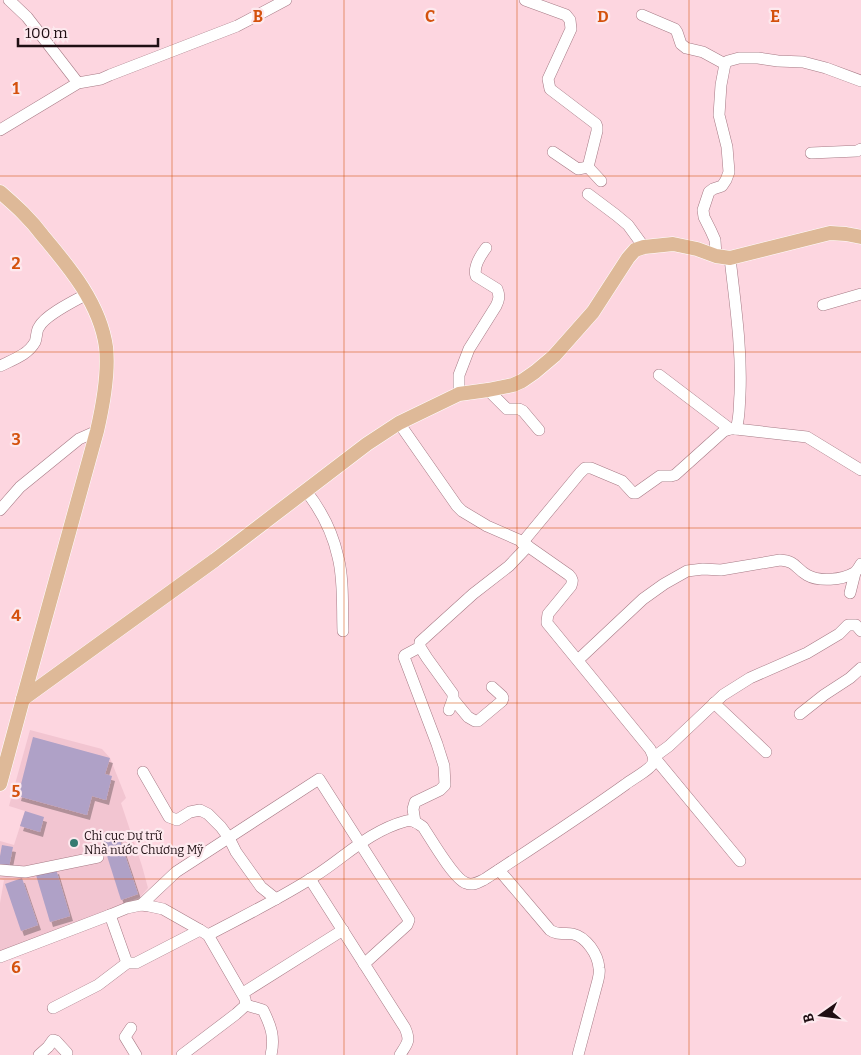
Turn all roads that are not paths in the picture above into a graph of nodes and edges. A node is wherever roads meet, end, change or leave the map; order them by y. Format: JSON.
{"nodes":[{"id":1,"x":9,"y":0,"type":"edge"},
{"id":2,"x":286,"y":0,"type":"edge"},
{"id":3,"x":525,"y":0,"type":"edge"},
{"id":4,"x":642,"y":15,"type":"dead end"},
{"id":5,"x":725,"y":64,"type":"junction"},
{"id":6,"x":860,"y":78,"type":"edge"},
{"id":7,"x":78,"y":83,"type":"junction"},
{"id":8,"x":0,"y":130,"type":"edge"},
{"id":9,"x":861,"y":149,"type":"edge"},
{"id":10,"x":553,"y":152,"type":"dead end"},
{"id":11,"x":811,"y":154,"type":"dead end"},
{"id":12,"x":588,"y":167,"type":"junction"},
{"id":13,"x":602,"y":180,"type":"dead end"},
{"id":14,"x":0,"y":192,"type":"edge"},
{"id":15,"x":588,"y":194,"type":"dead end"},
{"id":16,"x":861,"y":237,"type":"edge"},
{"id":17,"x":644,"y":247,"type":"junction"},
{"id":18,"x":486,"y":248,"type":"dead end"},
{"id":19,"x":723,"y":257,"type":"junction"},
{"id":20,"x":86,"y":294,"type":"junction"},
{"id":21,"x":861,"y":294,"type":"edge"},
{"id":22,"x":823,"y":305,"type":"dead end"},
{"id":23,"x":0,"y":366,"type":"edge"},
{"id":24,"x":659,"y":375,"type":"dead end"},
{"id":25,"x":488,"y":390,"type":"junction"},
{"id":26,"x":459,"y":394,"type":"junction"},
{"id":27,"x":399,"y":423,"type":"junction"},
{"id":28,"x":733,"y":429,"type":"junction"},
{"id":29,"x":539,"y":430,"type":"dead end"},
{"id":30,"x":97,"y":431,"type":"junction"},
{"id":31,"x":861,"y":470,"type":"edge"},
{"id":32,"x":306,"y":491,"type":"junction"},
{"id":33,"x":0,"y":510,"type":"edge"},
{"id":34,"x":525,"y":544,"type":"junction"},
{"id":35,"x":858,"y":568,"type":"edge"},
{"id":36,"x":850,"y":593,"type":"dead end"},
{"id":37,"x":343,"y":631,"type":"dead end"},
{"id":38,"x":861,"y":631,"type":"edge"},
{"id":39,"x":420,"y":647,"type":"junction"},
{"id":40,"x":578,"y":660,"type":"junction"},
{"id":41,"x":861,"y":668,"type":"edge"},
{"id":42,"x":492,"y":686,"type":"dead end"},
{"id":43,"x":23,"y":699,"type":"junction"},
{"id":44,"x":714,"y":703,"type":"junction"},
{"id":45,"x":800,"y":714,"type":"dead end"},
{"id":46,"x":766,"y":752,"type":"dead end"},
{"id":47,"x":654,"y":757,"type":"junction"},
{"id":48,"x":143,"y":772,"type":"dead end"},
{"id":49,"x":0,"y":784,"type":"edge"},
{"id":50,"x":415,"y":822,"type":"junction"},
{"id":51,"x":229,"y":838,"type":"junction"},
{"id":52,"x":360,"y":843,"type":"junction"},
{"id":53,"x":98,"y":857,"type":"dead end"},
{"id":54,"x":740,"y":861,"type":"dead end"},
{"id":55,"x":0,"y":870,"type":"edge"},
{"id":56,"x":499,"y":870,"type":"junction"},
{"id":57,"x":310,"y":879,"type":"junction"},
{"id":58,"x":276,"y":899,"type":"junction"},
{"id":59,"x":141,"y":905,"type":"junction"},
{"id":60,"x":110,"y":916,"type":"junction"},
{"id":61,"x":343,"y":930,"type":"junction"},
{"id":62,"x":204,"y":933,"type":"junction"},
{"id":63,"x":0,"y":957,"type":"edge"},
{"id":64,"x":127,"y":963,"type":"junction"},
{"id":65,"x":364,"y":964,"type":"junction"},
{"id":66,"x":243,"y":993,"type":"junction"},
{"id":67,"x":246,"y":1005,"type":"junction"},
{"id":68,"x":53,"y":1008,"type":"dead end"},
{"id":69,"x":131,"y":1028,"type":"dead end"},
{"id":70,"x":67,"y":1053,"type":"dead end"},
{"id":71,"x":39,"y":1055,"type":"edge"},
{"id":72,"x":136,"y":1055,"type":"edge"},
{"id":73,"x":182,"y":1055,"type":"edge"},
{"id":74,"x":271,"y":1055,"type":"edge"},
{"id":75,"x":400,"y":1055,"type":"edge"},
{"id":76,"x":578,"y":1055,"type":"edge"}],
"edges":[{"from":1,"to":7,"type":"street"},
{"from":2,"to":7,"type":"street"},
{"from":3,"to":12,"type":"street"},
{"from":4,"to":5,"type":"street"},
{"from":5,"to":6,"type":"street"},
{"from":5,"to":19,"type":"street"},
{"from":7,"to":8,"type":"street"},
{"from":9,"to":11,"type":"street"},
{"from":10,"to":12,"type":"street"},
{"from":12,"to":13,"type":"street"},
{"from":14,"to":20,"type":"main road"},
{"from":15,"to":17,"type":"street"},
{"from":16,"to":19,"type":"main road"},
{"from":17,"to":19,"type":"main road"},
{"from":17,"to":25,"type":"main road"},
{"from":18,"to":26,"type":"street"},
{"from":19,"to":28,"type":"street"},
{"from":20,"to":23,"type":"street"},
{"from":20,"to":30,"type":"main road"},
{"from":21,"to":22,"type":"street"},
{"from":24,"to":28,"type":"street"},
{"from":25,"to":26,"type":"main road"},
{"from":25,"to":29,"type":"street"},
{"from":26,"to":27,"type":"main road"},
{"from":27,"to":32,"type":"main road"},
{"from":27,"to":34,"type":"street"},
{"from":28,"to":31,"type":"street"},
{"from":28,"to":34,"type":"street"},
{"from":30,"to":33,"type":"street"},
{"from":30,"to":43,"type":"main road"},
{"from":32,"to":37,"type":"street"},
{"from":32,"to":43,"type":"main road"},
{"from":34,"to":39,"type":"street"},
{"from":34,"to":40,"type":"street"},
{"from":35,"to":36,"type":"street"},
{"from":35,"to":40,"type":"street"},
{"from":38,"to":44,"type":"street"},
{"from":39,"to":42,"type":"street"},
{"from":39,"to":50,"type":"street"},
{"from":40,"to":47,"type":"street"},
{"from":41,"to":45,"type":"street"},
{"from":43,"to":49,"type":"main road"},
{"from":44,"to":46,"type":"street"},
{"from":44,"to":47,"type":"street"},
{"from":47,"to":54,"type":"street"},
{"from":47,"to":56,"type":"street"},
{"from":48,"to":51,"type":"street"},
{"from":50,"to":52,"type":"street"},
{"from":50,"to":56,"type":"street"},
{"from":51,"to":52,"type":"street"},
{"from":51,"to":58,"type":"street"},
{"from":51,"to":59,"type":"street"},
{"from":52,"to":57,"type":"street"},
{"from":52,"to":65,"type":"street"},
{"from":53,"to":55,"type":"street"},
{"from":56,"to":76,"type":"street"},
{"from":57,"to":58,"type":"street"},
{"from":57,"to":61,"type":"street"},
{"from":58,"to":62,"type":"street"},
{"from":59,"to":60,"type":"street"},
{"from":59,"to":62,"type":"street"},
{"from":60,"to":63,"type":"street"},
{"from":60,"to":64,"type":"street"},
{"from":61,"to":65,"type":"street"},
{"from":61,"to":66,"type":"street"},
{"from":62,"to":64,"type":"street"},
{"from":62,"to":66,"type":"street"},
{"from":64,"to":68,"type":"street"},
{"from":65,"to":75,"type":"street"},
{"from":66,"to":67,"type":"street"},
{"from":67,"to":73,"type":"street"},
{"from":67,"to":74,"type":"street"},
{"from":69,"to":72,"type":"street"},
{"from":70,"to":71,"type":"street"}]}
